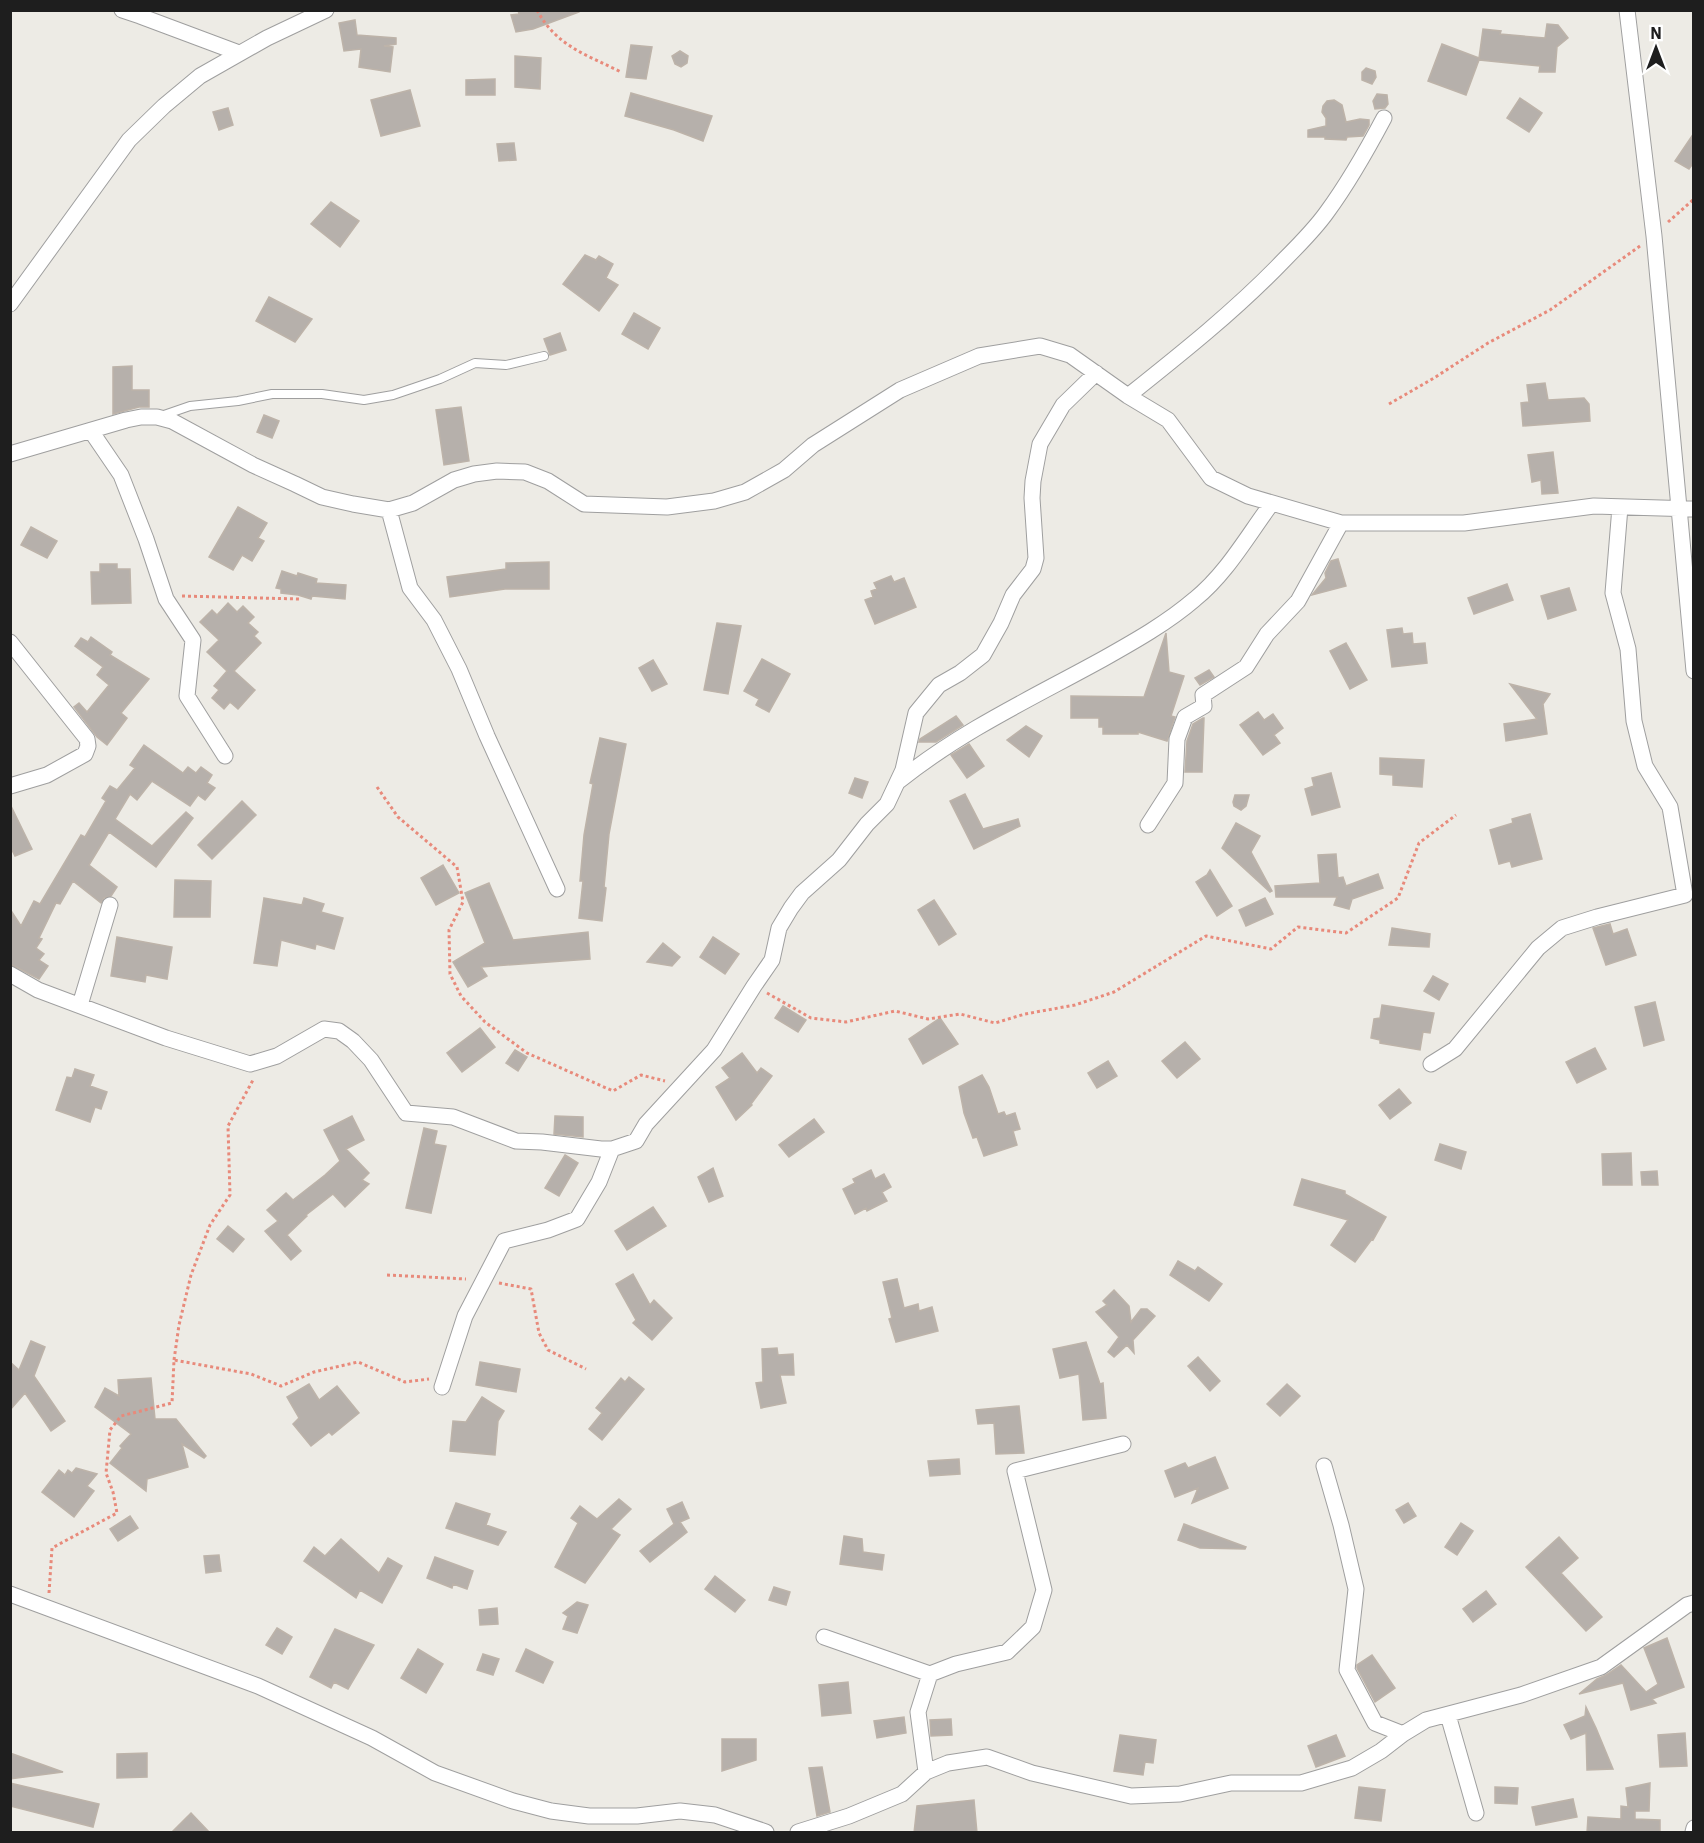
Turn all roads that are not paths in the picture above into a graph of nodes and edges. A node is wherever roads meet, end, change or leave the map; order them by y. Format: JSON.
{"nodes":[{"id":1,"x":122,"y":10,"type":"edge"},
{"id":2,"x":326,"y":10,"type":"edge"},
{"id":3,"x":1627,"y":10,"type":"edge"},
{"id":4,"x":143,"y":13,"type":"edge"},
{"id":5,"x":240,"y":53,"type":"junction"},
{"id":6,"x":1384,"y":118,"type":"dead end"},
{"id":7,"x":10,"y":304,"type":"edge"},
{"id":8,"x":544,"y":356,"type":"dead end"},
{"id":9,"x":1096,"y":373,"type":"junction"},
{"id":10,"x":1128,"y":396,"type":"junction"},
{"id":11,"x":157,"y":417,"type":"junction"},
{"id":12,"x":91,"y":431,"type":"junction"},
{"id":13,"x":10,"y":454,"type":"edge"},
{"id":14,"x":1272,"y":503,"type":"junction"},
{"id":15,"x":1620,"y":507,"type":"junction"},
{"id":16,"x":1686,"y":509,"type":"edge"},
{"id":17,"x":389,"y":510,"type":"junction"},
{"id":18,"x":1341,"y":524,"type":"junction"},
{"id":19,"x":10,"y":642,"type":"edge"},
{"id":20,"x":1694,"y":671,"type":"edge"},
{"id":21,"x":225,"y":756,"type":"dead end"},
{"id":22,"x":897,"y":783,"type":"junction"},
{"id":23,"x":10,"y":786,"type":"edge"},
{"id":24,"x":1149,"y":825,"type":"dead end"},
{"id":25,"x":557,"y":889,"type":"dead end"},
{"id":26,"x":111,"y":904,"type":"dead end"},
{"id":27,"x":10,"y":974,"type":"edge"},
{"id":28,"x":80,"y":1005,"type":"junction"},
{"id":29,"x":1431,"y":1064,"type":"dead end"},
{"id":30,"x":612,"y":1149,"type":"junction"},
{"id":31,"x":444,"y":1382,"type":"road end"},
{"id":32,"x":1123,"y":1444,"type":"dead end"},
{"id":33,"x":1324,"y":1466,"type":"dead end"},
{"id":34,"x":10,"y":1594,"type":"edge"},
{"id":35,"x":1694,"y":1603,"type":"edge"},
{"id":36,"x":824,"y":1636,"type":"dead end"},
{"id":37,"x":930,"y":1674,"type":"junction"},
{"id":38,"x":1448,"y":1715,"type":"junction"},
{"id":39,"x":1402,"y":1734,"type":"junction"},
{"id":40,"x":926,"y":1773,"type":"junction"},
{"id":41,"x":1476,"y":1813,"type":"dead end"},
{"id":42,"x":766,"y":1833,"type":"edge"},
{"id":43,"x":798,"y":1833,"type":"edge"}],
"edges":[{"from":1,"to":4,"type":"street"},
{"from":2,"to":5,"type":"street"},
{"from":3,"to":16,"type":"street"},
{"from":4,"to":5,"type":"street"},
{"from":5,"to":7,"type":"street"},
{"from":6,"to":10,"type":"street"},
{"from":8,"to":11,"type":"lane"},
{"from":9,"to":10,"type":"street"},
{"from":9,"to":17,"type":"street"},
{"from":9,"to":22,"type":"street"},
{"from":10,"to":14,"type":"street"},
{"from":11,"to":12,"type":"street"},
{"from":11,"to":17,"type":"street"},
{"from":12,"to":13,"type":"street"},
{"from":12,"to":21,"type":"street"},
{"from":14,"to":18,"type":"street"},
{"from":14,"to":22,"type":"street"},
{"from":15,"to":16,"type":"street"},
{"from":15,"to":18,"type":"street"},
{"from":15,"to":29,"type":"street"},
{"from":16,"to":20,"type":"street"},
{"from":17,"to":25,"type":"street"},
{"from":18,"to":24,"type":"street"},
{"from":19,"to":23,"type":"street"},
{"from":22,"to":30,"type":"street"},
{"from":26,"to":28,"type":"street"},
{"from":27,"to":28,"type":"street"},
{"from":28,"to":30,"type":"street"},
{"from":30,"to":31,"type":"street"},
{"from":32,"to":37,"type":"street"},
{"from":33,"to":39,"type":"street"},
{"from":34,"to":42,"type":"street"},
{"from":35,"to":38,"type":"street"},
{"from":36,"to":37,"type":"street"},
{"from":37,"to":40,"type":"street"},
{"from":38,"to":39,"type":"street"},
{"from":38,"to":41,"type":"street"},
{"from":39,"to":40,"type":"street"},
{"from":40,"to":43,"type":"street"}]}
